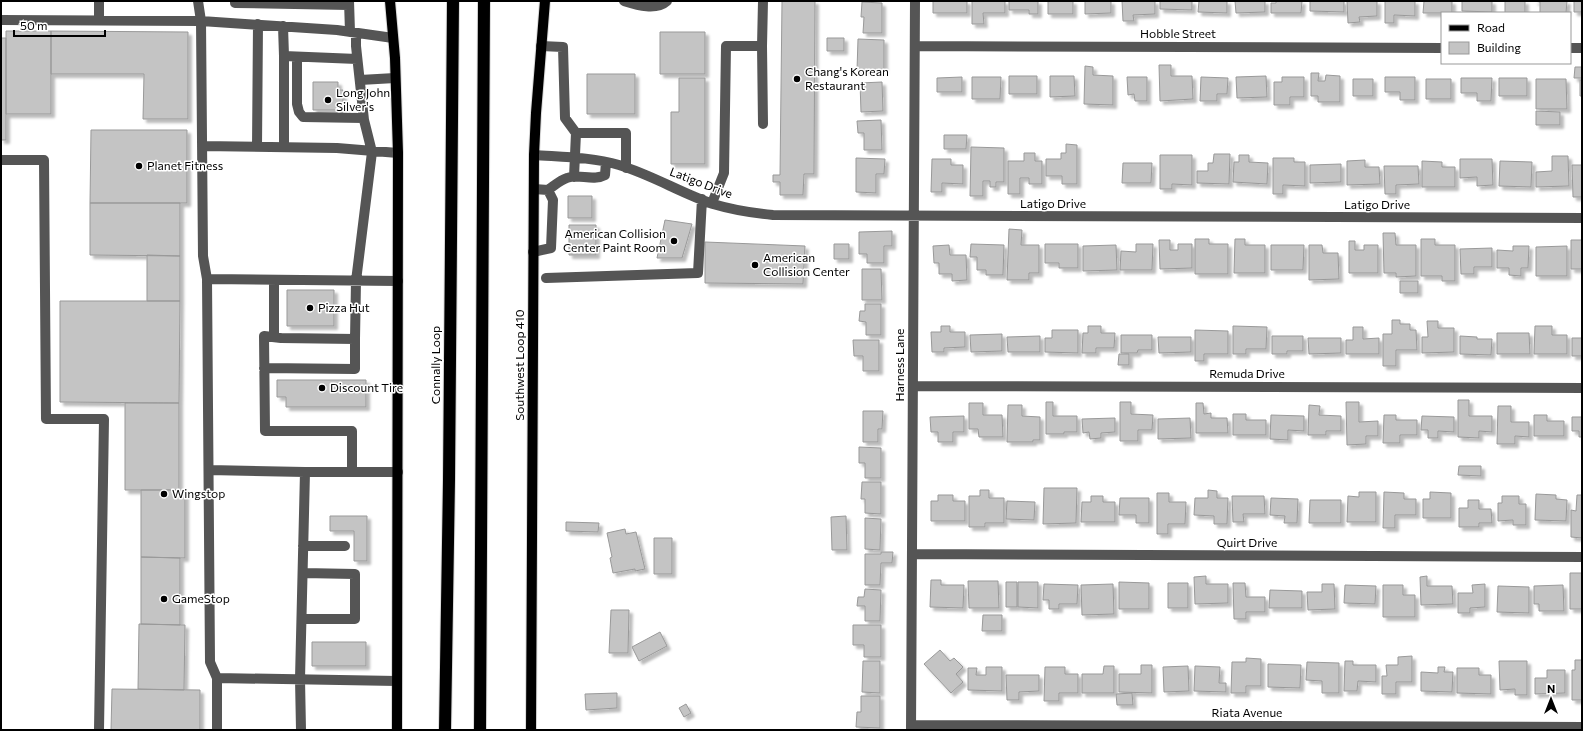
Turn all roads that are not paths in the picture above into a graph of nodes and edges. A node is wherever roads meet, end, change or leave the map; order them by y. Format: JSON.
{"nodes":[{"id":1,"x":99,"y":1,"type":"edge"},
{"id":2,"x":198,"y":1,"type":"edge"},
{"id":3,"x":235,"y":1,"type":"edge"},
{"id":4,"x":390,"y":1,"type":"edge"},
{"id":5,"x":453,"y":1,"type":"edge"},
{"id":6,"x":484,"y":1,"type":"edge"},
{"id":7,"x":545,"y":1,"type":"edge"},
{"id":8,"x":624,"y":1,"type":"edge"},
{"id":9,"x":667,"y":1,"type":"edge"},
{"id":10,"x":763,"y":1,"type":"edge"},
{"id":11,"x":915,"y":1,"type":"edge"},
{"id":12,"x":349,"y":3,"type":"edge"},
{"id":13,"x":1,"y":20,"type":"edge"},
{"id":14,"x":99,"y":20,"type":"junction"},
{"id":15,"x":201,"y":21,"type":"junction"},
{"id":16,"x":258,"y":24,"type":"junction"},
{"id":17,"x":283,"y":26,"type":"junction"},
{"id":18,"x":353,"y":32,"type":"junction"},
{"id":19,"x":393,"y":38,"type":"junction"},
{"id":20,"x":542,"y":46,"type":"junction"},
{"id":21,"x":762,"y":46,"type":"junction"},
{"id":22,"x":915,"y":46,"type":"junction"},
{"id":23,"x":1441,"y":48,"type":"edge"},
{"id":24,"x":1571,"y":48,"type":"edge"},
{"id":25,"x":1582,"y":48,"type":"edge"},
{"id":26,"x":284,"y":56,"type":"junction"},
{"id":27,"x":297,"y":57,"type":"junction"},
{"id":28,"x":357,"y":59,"type":"junction"},
{"id":29,"x":396,"y":78,"type":"junction"},
{"id":30,"x":360,"y":80,"type":"junction"},
{"id":31,"x":363,"y":118,"type":"junction"},
{"id":32,"x":763,"y":124,"type":"dead end"},
{"id":33,"x":576,"y":133,"type":"junction"},
{"id":34,"x":202,"y":146,"type":"junction"},
{"id":35,"x":257,"y":147,"type":"junction"},
{"id":36,"x":284,"y":147,"type":"junction"},
{"id":37,"x":372,"y":152,"type":"junction"},
{"id":38,"x":398,"y":153,"type":"junction"},
{"id":39,"x":534,"y":155,"type":"junction"},
{"id":40,"x":576,"y":157,"type":"junction"},
{"id":41,"x":1,"y":160,"type":"edge"},
{"id":42,"x":606,"y":162,"type":"junction"},
{"id":43,"x":626,"y":168,"type":"junction"},
{"id":44,"x":574,"y":177,"type":"junction"},
{"id":45,"x":534,"y":189,"type":"junction"},
{"id":46,"x":548,"y":190,"type":"junction"},
{"id":47,"x":702,"y":200,"type":"junction"},
{"id":48,"x":712,"y":204,"type":"junction"},
{"id":49,"x":914,"y":216,"type":"junction"},
{"id":50,"x":1582,"y":218,"type":"edge"},
{"id":51,"x":533,"y":252,"type":"junction"},
{"id":52,"x":546,"y":278,"type":"dead end"},
{"id":53,"x":207,"y":279,"type":"junction"},
{"id":54,"x":274,"y":280,"type":"junction"},
{"id":55,"x":356,"y":281,"type":"junction"},
{"id":56,"x":398,"y":281,"type":"junction"},
{"id":57,"x":274,"y":337,"type":"junction"},
{"id":58,"x":355,"y":339,"type":"junction"},
{"id":59,"x":264,"y":368,"type":"junction"},
{"id":60,"x":912,"y":386,"type":"junction"},
{"id":61,"x":1582,"y":388,"type":"edge"},
{"id":62,"x":209,"y":470,"type":"junction"},
{"id":63,"x":305,"y":472,"type":"junction"},
{"id":64,"x":352,"y":472,"type":"junction"},
{"id":65,"x":398,"y":472,"type":"junction"},
{"id":66,"x":304,"y":546,"type":"junction"},
{"id":67,"x":344,"y":546,"type":"dead end"},
{"id":68,"x":912,"y":554,"type":"junction"},
{"id":69,"x":1582,"y":557,"type":"edge"},
{"id":70,"x":303,"y":573,"type":"junction"},
{"id":71,"x":302,"y":619,"type":"junction"},
{"id":72,"x":217,"y":678,"type":"junction"},
{"id":73,"x":300,"y":680,"type":"junction"},
{"id":74,"x":397,"y":681,"type":"junction"},
{"id":75,"x":911,"y":727,"type":"edge"},
{"id":76,"x":1582,"y":727,"type":"edge"},
{"id":77,"x":99,"y":730,"type":"edge"},
{"id":78,"x":217,"y":730,"type":"edge"},
{"id":79,"x":301,"y":730,"type":"edge"},
{"id":80,"x":397,"y":730,"type":"edge"},
{"id":81,"x":445,"y":730,"type":"edge"},
{"id":82,"x":480,"y":730,"type":"edge"},
{"id":83,"x":531,"y":730,"type":"edge"}],
"edges":[{"from":1,"to":14,"type":"street"},
{"from":2,"to":15,"type":"street"},
{"from":3,"to":12,"type":"street"},
{"from":4,"to":19,"type":"main road"},
{"from":5,"to":81,"type":"highway","name":"Connally Loop"},
{"from":6,"to":82,"type":"highway"},
{"from":7,"to":20,"type":"main road","name":"Southwest Loop 410"},
{"from":8,"to":9,"type":"street"},
{"from":10,"to":21,"type":"street"},
{"from":11,"to":22,"type":"street","name":"Harness Lane"},
{"from":12,"to":18,"type":"street"},
{"from":13,"to":14,"type":"street"},
{"from":14,"to":15,"type":"street"},
{"from":15,"to":16,"type":"street"},
{"from":15,"to":34,"type":"street"},
{"from":16,"to":17,"type":"street"},
{"from":16,"to":35,"type":"street"},
{"from":17,"to":18,"type":"street"},
{"from":17,"to":26,"type":"street"},
{"from":18,"to":19,"type":"street"},
{"from":18,"to":28,"type":"street"},
{"from":19,"to":29,"type":"main road"},
{"from":20,"to":33,"type":"street"},
{"from":20,"to":39,"type":"main road","name":"Southwest Loop 410"},
{"from":21,"to":32,"type":"street"},
{"from":21,"to":48,"type":"street"},
{"from":22,"to":23,"type":"street","name":"Hobble Street"},
{"from":22,"to":49,"type":"street","name":"Harness Lane"},
{"from":24,"to":25,"type":"street"},
{"from":26,"to":27,"type":"street"},
{"from":26,"to":36,"type":"street"},
{"from":27,"to":28,"type":"street"},
{"from":27,"to":31,"type":"street"},
{"from":28,"to":30,"type":"street"},
{"from":29,"to":30,"type":"street"},
{"from":29,"to":38,"type":"main road"},
{"from":30,"to":31,"type":"street"},
{"from":31,"to":37,"type":"street"},
{"from":33,"to":40,"type":"street"},
{"from":33,"to":43,"type":"street"},
{"from":34,"to":35,"type":"street"},
{"from":34,"to":53,"type":"street"},
{"from":35,"to":36,"type":"street"},
{"from":36,"to":37,"type":"street"},
{"from":37,"to":38,"type":"street"},
{"from":37,"to":55,"type":"street"},
{"from":38,"to":56,"type":"main road"},
{"from":39,"to":40,"type":"street","name":"Latigo Drive"},
{"from":39,"to":45,"type":"main road","name":"Southwest Loop 410"},
{"from":40,"to":42,"type":"street","name":"Latigo Drive"},
{"from":40,"to":44,"type":"street"},
{"from":41,"to":77,"type":"street"},
{"from":42,"to":43,"type":"street","name":"Latigo Drive"},
{"from":42,"to":44,"type":"street"},
{"from":43,"to":47,"type":"street","name":"Latigo Drive"},
{"from":44,"to":46,"type":"street"},
{"from":45,"to":46,"type":"street"},
{"from":45,"to":51,"type":"main road","name":"Southwest Loop 410"},
{"from":46,"to":51,"type":"street"},
{"from":47,"to":48,"type":"street","name":"Latigo Drive"},
{"from":47,"to":52,"type":"street"},
{"from":48,"to":49,"type":"street","name":"Latigo Drive"},
{"from":49,"to":50,"type":"street","name":"Latigo Drive"},
{"from":49,"to":60,"type":"street","name":"Harness Lane"},
{"from":51,"to":83,"type":"main road","name":"Southwest Loop 410"},
{"from":53,"to":54,"type":"street"},
{"from":53,"to":62,"type":"street"},
{"from":54,"to":55,"type":"street"},
{"from":54,"to":57,"type":"street"},
{"from":55,"to":56,"type":"street"},
{"from":55,"to":58,"type":"street"},
{"from":56,"to":65,"type":"main road"},
{"from":57,"to":58,"type":"street"},
{"from":57,"to":59,"type":"street"},
{"from":58,"to":59,"type":"street"},
{"from":59,"to":64,"type":"street"},
{"from":60,"to":61,"type":"street","name":"Remuda Drive"},
{"from":60,"to":68,"type":"street","name":"Harness Lane"},
{"from":62,"to":63,"type":"street"},
{"from":62,"to":72,"type":"street"},
{"from":63,"to":64,"type":"street"},
{"from":63,"to":66,"type":"street"},
{"from":64,"to":65,"type":"street"},
{"from":65,"to":74,"type":"main road"},
{"from":66,"to":67,"type":"street"},
{"from":66,"to":70,"type":"street"},
{"from":68,"to":69,"type":"street","name":"Quirt Drive"},
{"from":68,"to":75,"type":"street","name":"Harness Lane"},
{"from":70,"to":71,"type":"street"},
{"from":70,"to":71,"type":"street"},
{"from":71,"to":73,"type":"street"},
{"from":72,"to":73,"type":"street"},
{"from":72,"to":78,"type":"street"},
{"from":73,"to":74,"type":"street"},
{"from":73,"to":79,"type":"street"},
{"from":74,"to":80,"type":"main road"},
{"from":75,"to":76,"type":"street","name":"Riata Avenue"}]}
